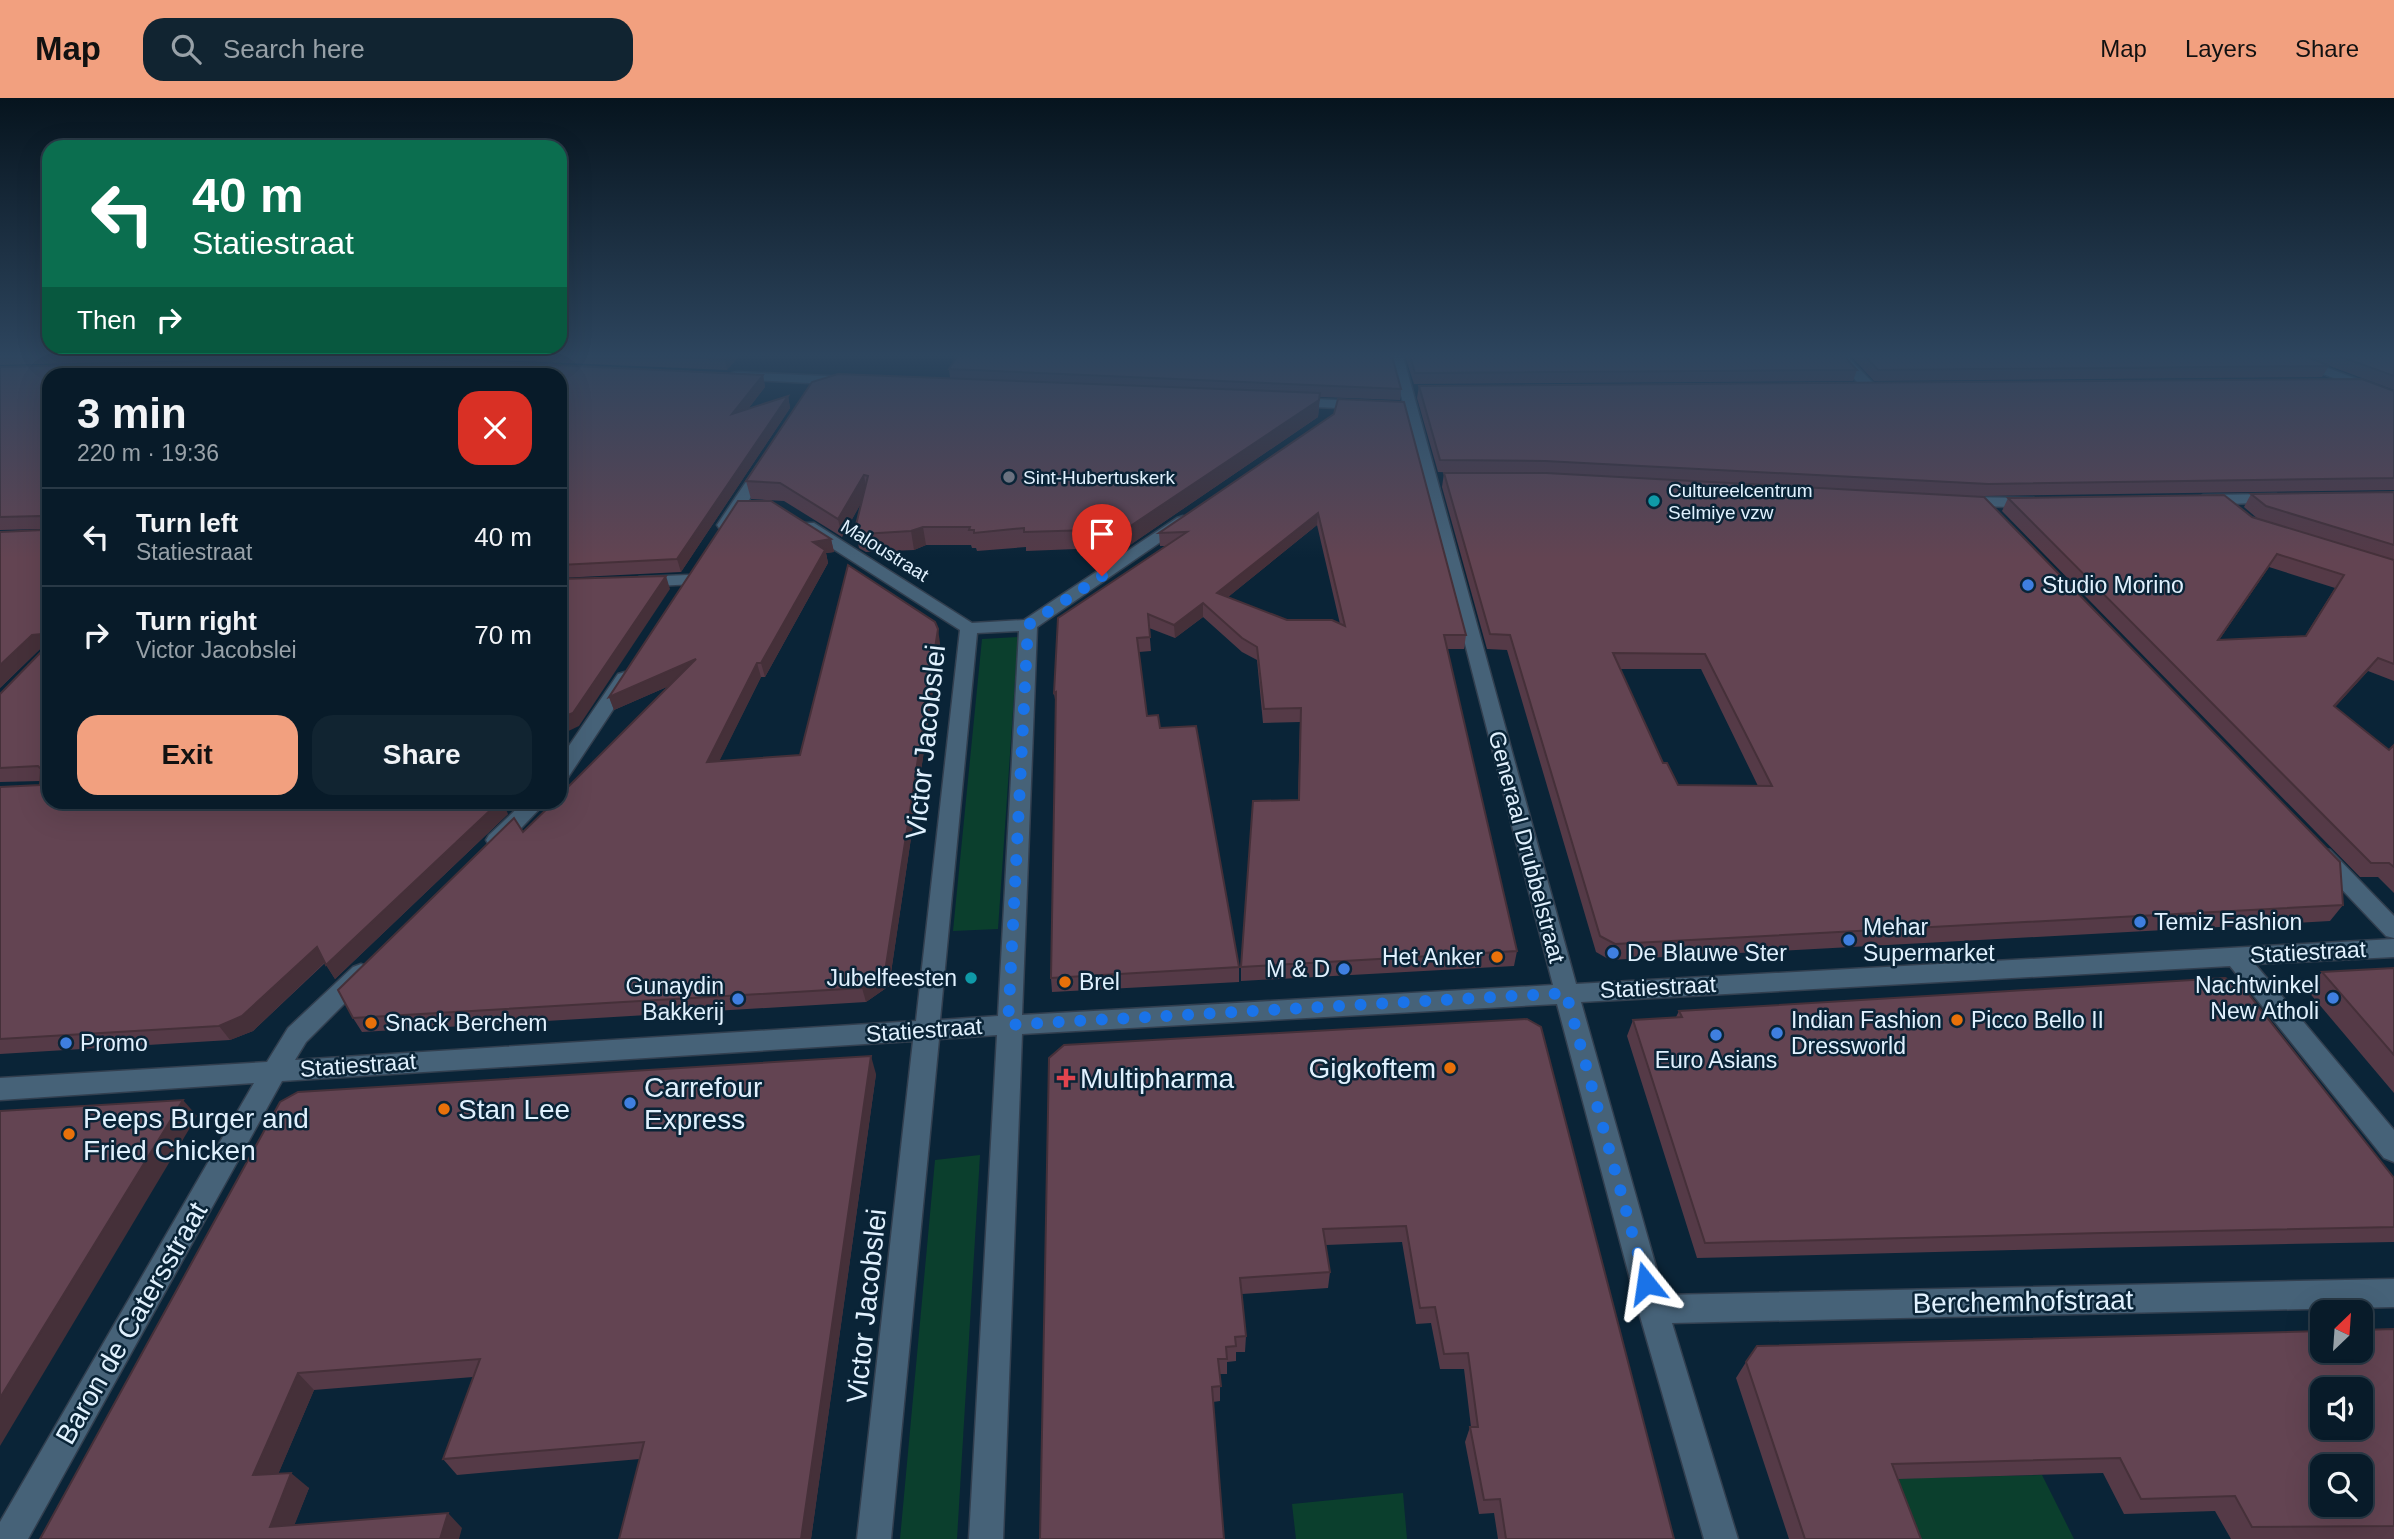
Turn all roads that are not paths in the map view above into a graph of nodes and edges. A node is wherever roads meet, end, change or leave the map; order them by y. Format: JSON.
{"nodes":[{"id":1,"x":1414,"y":423,"type":"edge"},
{"id":2,"x":775,"y":449,"type":"edge"},
{"id":3,"x":2288,"y":499,"type":"edge"},
{"id":4,"x":2181,"y":500,"type":"edge"},
{"id":5,"x":2222,"y":500,"type":"junction"},
{"id":6,"x":1942,"y":501,"type":"edge"},
{"id":7,"x":2045,"y":503,"type":"edge"},
{"id":8,"x":1983,"y":504,"type":"junction"},
{"id":9,"x":1195,"y":512,"type":"edge"},
{"id":10,"x":2241,"y":516,"type":"edge"},
{"id":11,"x":799,"y":520,"type":"edge"},
{"id":12,"x":2004,"y":526,"type":"edge"},
{"id":13,"x":716,"y":538,"type":"edge"},
{"id":14,"x":687,"y":581,"type":"edge"},
{"id":15,"x":624,"y":583,"type":"edge"},
{"id":16,"x":1028,"y":625,"type":"junction"},
{"id":17,"x":969,"y":628,"type":"junction"},
{"id":18,"x":635,"y":662,"type":"edge"},
{"id":19,"x":567,"y":763,"type":"edge"},
{"id":20,"x":529,"y":809,"type":"edge"},
{"id":21,"x":2313,"y":846,"type":"edge"},
{"id":22,"x":477,"y":860,"type":"edge"},
{"id":23,"x":2394,"y":930,"type":"edge"},
{"id":24,"x":2394,"y":948,"type":"edge"},
{"id":25,"x":2235,"y":956,"type":"junction"},
{"id":26,"x":377,"y":957,"type":"edge"},
{"id":27,"x":1566,"y":993,"type":"junction"},
{"id":28,"x":1008,"y":1025,"type":"junction"},
{"id":29,"x":926,"y":1030,"type":"junction"},
{"id":30,"x":275,"y":1070,"type":"junction"},
{"id":31,"x":0,"y":1089,"type":"edge"},
{"id":32,"x":2394,"y":1150,"type":"edge"},
{"id":33,"x":2394,"y":1293,"type":"edge"},
{"id":34,"x":1653,"y":1309,"type":"junction"},
{"id":35,"x":9,"y":1539,"type":"edge"},
{"id":36,"x":874,"y":1539,"type":"edge"},
{"id":37,"x":986,"y":1539,"type":"edge"},
{"id":38,"x":1721,"y":1539,"type":"edge"}],
"edges":[{"from":1,"to":27,"type":"street","name":"Generaal Drubbelstraat"},
{"from":2,"to":13,"type":"street"},
{"from":3,"to":5,"type":"street"},
{"from":4,"to":5,"type":"street"},
{"from":5,"to":10,"type":"street"},
{"from":6,"to":8,"type":"street"},
{"from":7,"to":8,"type":"street"},
{"from":8,"to":12,"type":"street"},
{"from":9,"to":16,"type":"street"},
{"from":11,"to":17,"type":"street","name":"Maloustraat"},
{"from":14,"to":15,"type":"street"},
{"from":16,"to":17,"type":"street","name":"Victor Jacobslei"},
{"from":16,"to":28,"type":"street"},
{"from":17,"to":29,"type":"street","name":"Victor Jacobslei"},
{"from":18,"to":19,"type":"street"},
{"from":20,"to":22,"type":"street"},
{"from":21,"to":23,"type":"street"},
{"from":24,"to":25,"type":"street","name":"Statiestraat"},
{"from":25,"to":27,"type":"street","name":"Statiestraat"},
{"from":25,"to":32,"type":"street"},
{"from":26,"to":30,"type":"street","name":"Baron de Catersstraat"},
{"from":27,"to":28,"type":"street","name":"Statiestraat"},
{"from":27,"to":34,"type":"street","name":"Generaal Drubbelstraat"},
{"from":28,"to":29,"type":"street","name":"Statiestraat"},
{"from":28,"to":37,"type":"street"},
{"from":29,"to":30,"type":"street","name":"Statiestraat"},
{"from":29,"to":36,"type":"street","name":"Victor Jacobslei"},
{"from":30,"to":31,"type":"street","name":"Statiestraat"},
{"from":30,"to":35,"type":"street","name":"Baron de Catersstraat"},
{"from":33,"to":34,"type":"street","name":"Berchemhofstraat"},
{"from":34,"to":38,"type":"street","name":"Generaal Drubbelstraat"}]}
